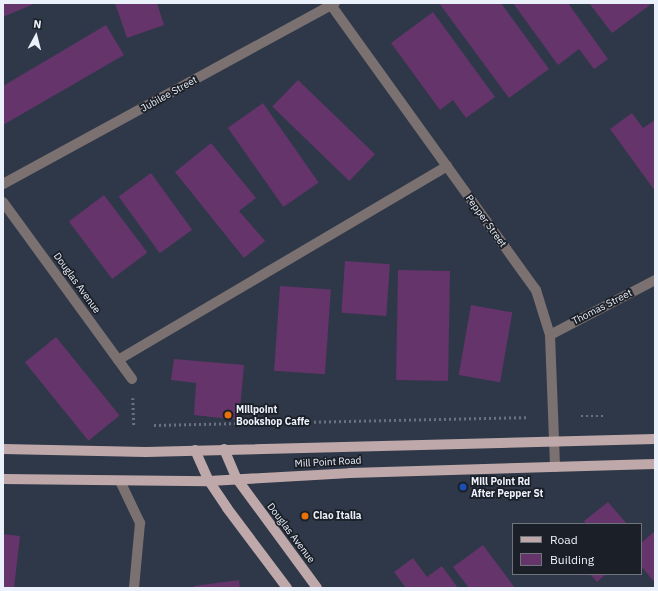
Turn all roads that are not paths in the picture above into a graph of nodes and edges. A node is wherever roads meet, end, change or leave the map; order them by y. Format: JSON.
{"nodes":[{"id":1,"x":333,"y":4,"type":"edge"},
{"id":2,"x":447,"y":166,"type":"junction"},
{"id":3,"x":3,"y":184,"type":"edge"},
{"id":4,"x":3,"y":202,"type":"edge"},
{"id":5,"x":655,"y":280,"type":"edge"},
{"id":6,"x":550,"y":335,"type":"junction"},
{"id":7,"x":118,"y":360,"type":"junction"},
{"id":8,"x":132,"y":379,"type":"road end"},
{"id":9,"x":655,"y":439,"type":"edge"},
{"id":10,"x":554,"y":440,"type":"junction"},
{"id":11,"x":3,"y":449,"type":"edge"},
{"id":12,"x":224,"y":449,"type":"junction"},
{"id":13,"x":194,"y":450,"type":"junction"},
{"id":14,"x":655,"y":464,"type":"edge"},
{"id":15,"x":555,"y":467,"type":"junction"},
{"id":16,"x":3,"y":479,"type":"edge"},
{"id":17,"x":237,"y":479,"type":"junction"},
{"id":18,"x":120,"y":481,"type":"junction"},
{"id":19,"x":209,"y":481,"type":"junction"},
{"id":20,"x":134,"y":588,"type":"edge"},
{"id":21,"x":287,"y":588,"type":"edge"},
{"id":22,"x":317,"y":588,"type":"edge"}],
"edges":[{"from":1,"to":2,"type":"street","name":"Pepper Street"},
{"from":1,"to":3,"type":"street","name":"Jubilee Street"},
{"from":2,"to":6,"type":"street","name":"Pepper Street"},
{"from":2,"to":7,"type":"street"},
{"from":4,"to":7,"type":"street","name":"Douglas Avenue"},
{"from":5,"to":6,"type":"street","name":"Thomas Street"},
{"from":6,"to":10,"type":"street","name":"Pepper Street"},
{"from":7,"to":8,"type":"street","name":"Douglas Avenue"},
{"from":9,"to":10,"type":"main road","name":"Mill Point Road"},
{"from":10,"to":12,"type":"main road","name":"Mill Point Road"},
{"from":10,"to":15,"type":"street","name":"Pepper Street"},
{"from":11,"to":13,"type":"main road","name":"Mill Point Road"},
{"from":12,"to":13,"type":"main road","name":"Mill Point Road"},
{"from":12,"to":17,"type":"main road","name":"Douglas Avenue"},
{"from":13,"to":19,"type":"main road"},
{"from":14,"to":15,"type":"main road","name":"Mill Point Road"},
{"from":15,"to":17,"type":"main road","name":"Mill Point Road"},
{"from":16,"to":18,"type":"main road","name":"Mill Point Road"},
{"from":17,"to":19,"type":"main road","name":"Mill Point Road"},
{"from":17,"to":22,"type":"main road","name":"Douglas Avenue"},
{"from":18,"to":19,"type":"main road","name":"Mill Point Road"},
{"from":18,"to":20,"type":"street"},
{"from":19,"to":21,"type":"main road"}]}
